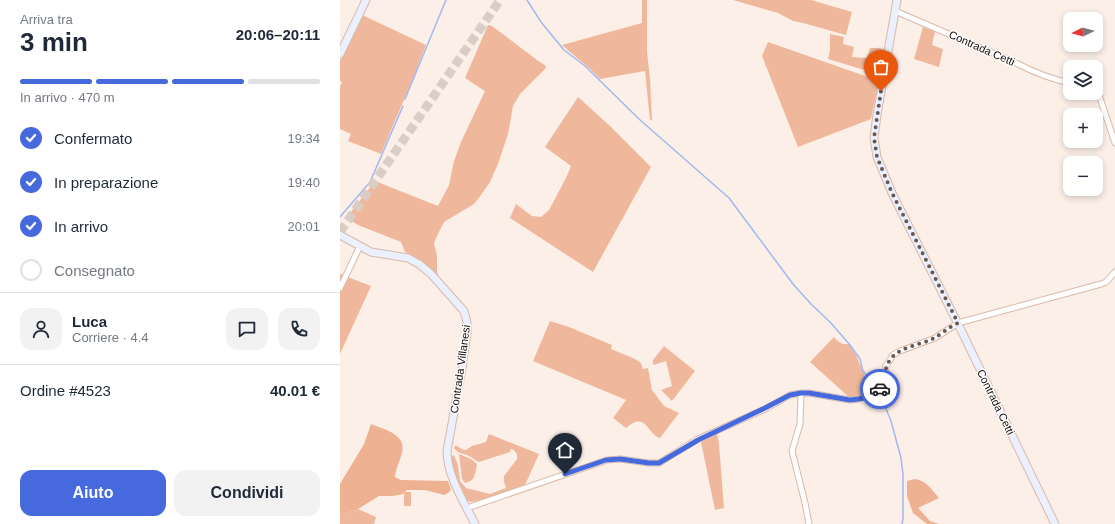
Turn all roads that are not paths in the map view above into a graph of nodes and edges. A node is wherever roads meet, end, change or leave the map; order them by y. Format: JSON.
{"nodes":[{"id":1,"x":366,"y":0,"type":"edge"},
{"id":2,"x":897,"y":0,"type":"edge"},
{"id":3,"x":895,"y":11,"type":"junction"},
{"id":4,"x":340,"y":54,"type":"edge"},
{"id":5,"x":1063,"y":81,"type":"edge"},
{"id":6,"x":1101,"y":100,"type":"edge"},
{"id":7,"x":1115,"y":143,"type":"edge"},
{"id":8,"x":340,"y":235,"type":"edge"},
{"id":9,"x":360,"y":246,"type":"junction"},
{"id":10,"x":1115,"y":272,"type":"edge"},
{"id":11,"x":340,"y":288,"type":"edge"},
{"id":12,"x":958,"y":323,"type":"junction"},
{"id":13,"x":801,"y":393,"type":"junction"},
{"id":14,"x":467,"y":508,"type":"junction"},
{"id":15,"x":475,"y":524,"type":"edge"},
{"id":16,"x":809,"y":524,"type":"edge"},
{"id":17,"x":1055,"y":524,"type":"edge"}],
"edges":[{"from":1,"to":4,"type":"main road"},
{"from":2,"to":3,"type":"main road","name":"Contrada Cetti"},
{"from":3,"to":5,"type":"street","name":"Contrada Cetti"},
{"from":3,"to":12,"type":"main road","name":"Contrada Cetti"},
{"from":6,"to":7,"type":"street"},
{"from":8,"to":9,"type":"main road","name":"Contrada Villanesi"},
{"from":9,"to":11,"type":"street"},
{"from":9,"to":14,"type":"main road","name":"Contrada Villanesi"},
{"from":10,"to":12,"type":"street"},
{"from":12,"to":13,"type":"street"},
{"from":12,"to":17,"type":"main road","name":"Contrada Cetti"},
{"from":13,"to":14,"type":"street"},
{"from":13,"to":16,"type":"street"},
{"from":14,"to":15,"type":"main road","name":"Contrada Villanesi"}]}
